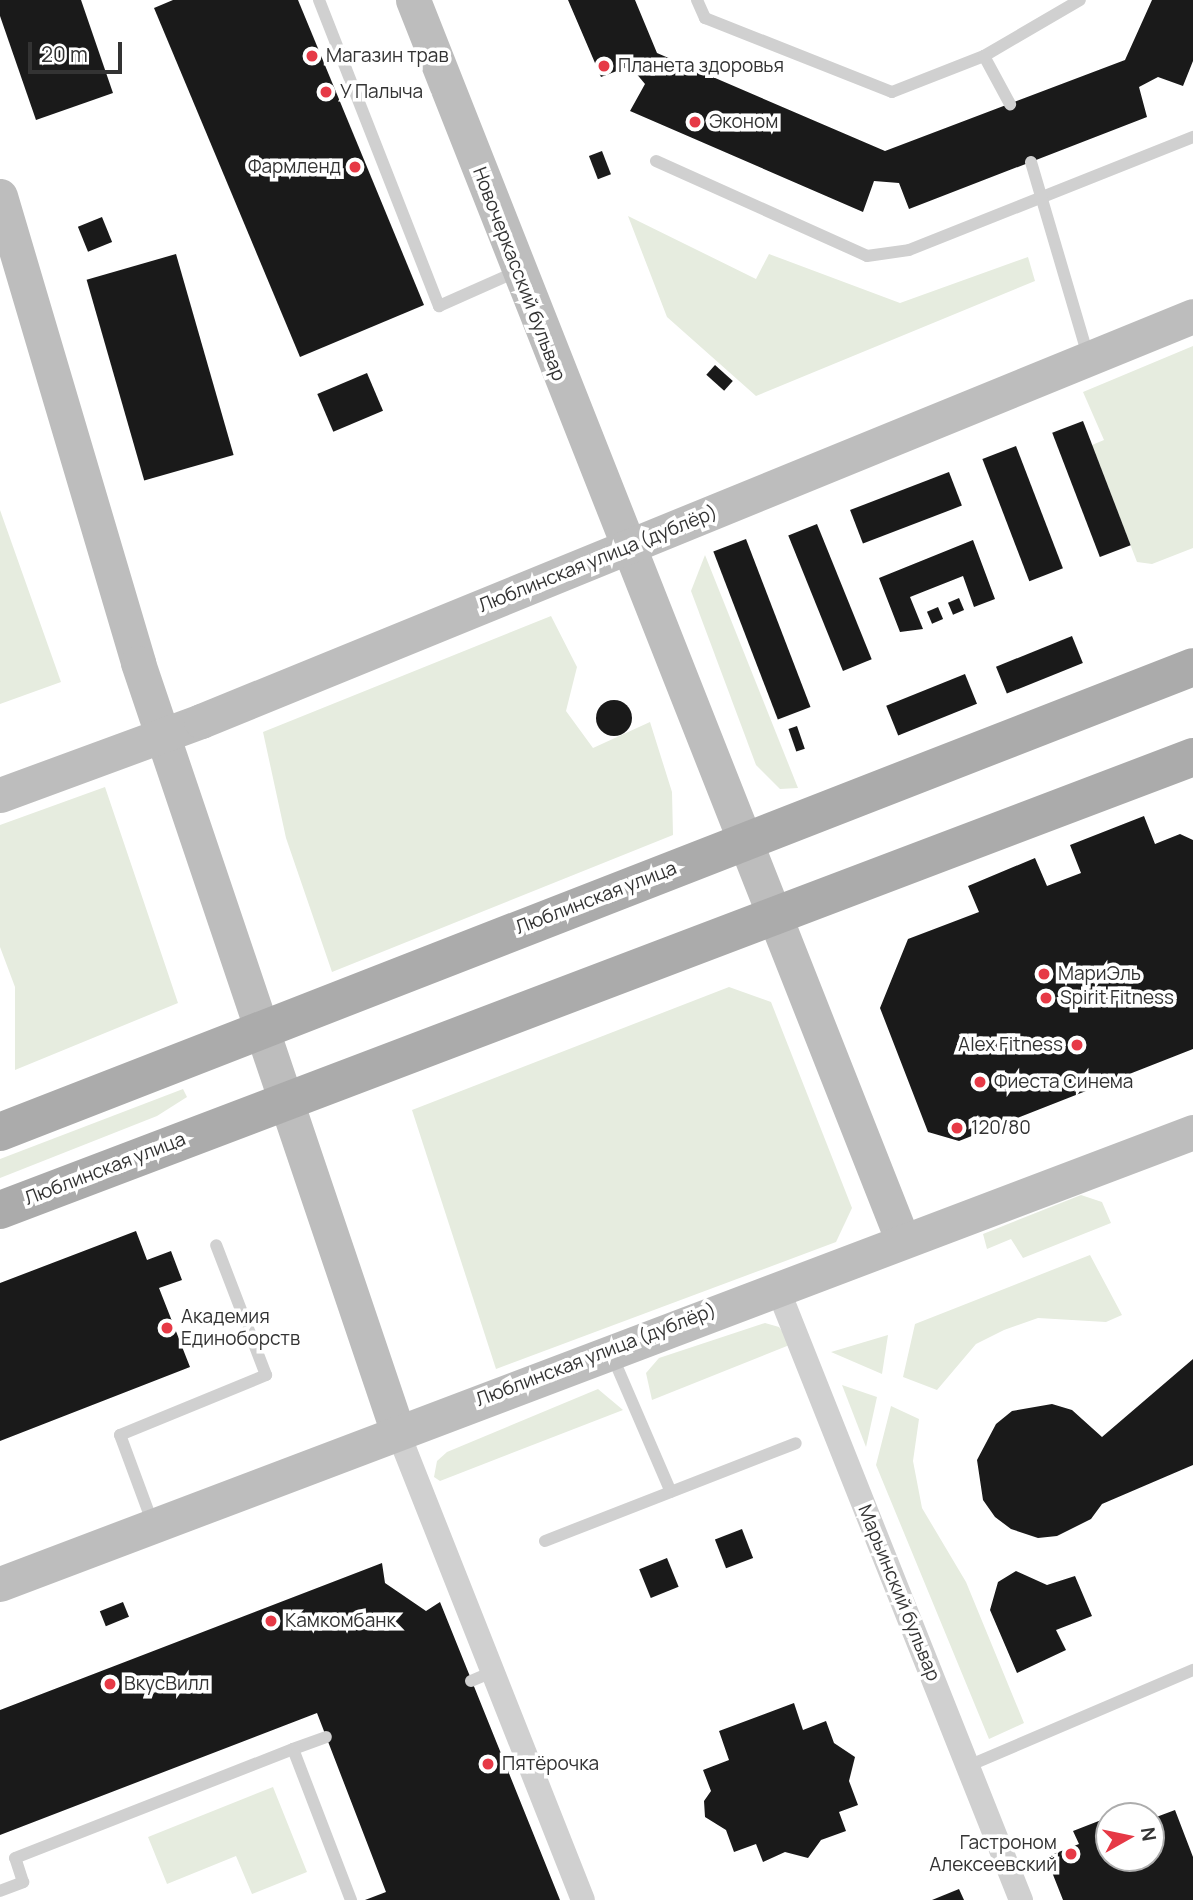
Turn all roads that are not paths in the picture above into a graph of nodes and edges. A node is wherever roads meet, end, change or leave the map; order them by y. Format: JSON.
{"nodes":[{"id":1,"x":319,"y":0,"type":"edge"},
{"id":2,"x":413,"y":0,"type":"edge"},
{"id":3,"x":697,"y":0,"type":"edge"},
{"id":4,"x":1080,"y":0,"type":"edge"},
{"id":5,"x":984,"y":56,"type":"junction"},
{"id":6,"x":1010,"y":104,"type":"dead end"},
{"id":7,"x":1193,"y":137,"type":"edge"},
{"id":8,"x":656,"y":161,"type":"dead end"},
{"id":9,"x":1031,"y":162,"type":"dead end"},
{"id":10,"x":0,"y":196,"type":"edge"},
{"id":11,"x":1043,"y":197,"type":"junction"},
{"id":12,"x":518,"y":271,"type":"junction"},
{"id":13,"x":1193,"y":316,"type":"edge"},
{"id":14,"x":1088,"y":358,"type":"junction"},
{"id":15,"x":627,"y":548,"type":"junction"},
{"id":16,"x":1193,"y":667,"type":"edge"},
{"id":17,"x":162,"y":736,"type":"junction"},
{"id":18,"x":1193,"y":757,"type":"edge"},
{"id":19,"x":0,"y":795,"type":"edge"},
{"id":20,"x":743,"y":840,"type":"junction"},
{"id":21,"x":772,"y":919,"type":"junction"},
{"id":22,"x":259,"y":1030,"type":"junction"},
{"id":23,"x":283,"y":1103,"type":"junction"},
{"id":24,"x":0,"y":1132,"type":"edge"},
{"id":25,"x":1193,"y":1132,"type":"edge"},
{"id":26,"x":0,"y":1210,"type":"edge"},
{"id":27,"x":902,"y":1239,"type":"junction"},
{"id":28,"x":216,"y":1245,"type":"dead end"},
{"id":29,"x":777,"y":1287,"type":"junction"},
{"id":30,"x":610,"y":1350,"type":"junction"},
{"id":31,"x":397,"y":1430,"type":"junction"},
{"id":32,"x":796,"y":1443,"type":"dead end"},
{"id":33,"x":671,"y":1492,"type":"junction"},
{"id":34,"x":153,"y":1524,"type":"junction"},
{"id":35,"x":545,"y":1541,"type":"dead end"},
{"id":36,"x":0,"y":1584,"type":"edge"},
{"id":37,"x":1193,"y":1670,"type":"edge"},
{"id":38,"x":326,"y":1737,"type":"dead end"},
{"id":39,"x":293,"y":1749,"type":"junction"},
{"id":40,"x":968,"y":1766,"type":"junction"},
{"id":41,"x":0,"y":1891,"type":"edge"},
{"id":42,"x":351,"y":1900,"type":"edge"},
{"id":43,"x":583,"y":1900,"type":"edge"},
{"id":44,"x":1021,"y":1900,"type":"edge"}],
"edges":[{"from":1,"to":12,"type":"lane"},
{"from":2,"to":12,"type":"street","name":"Новочеркасский бульвар"},
{"from":3,"to":5,"type":"lane"},
{"from":4,"to":5,"type":"lane"},
{"from":5,"to":6,"type":"lane"},
{"from":7,"to":11,"type":"lane"},
{"from":8,"to":11,"type":"lane"},
{"from":9,"to":11,"type":"lane"},
{"from":10,"to":17,"type":"street"},
{"from":11,"to":14,"type":"lane"},
{"from":12,"to":15,"type":"street","name":"Новочеркасский бульвар"},
{"from":13,"to":14,"type":"street","name":"Люблинская улица (дублёр)"},
{"from":14,"to":15,"type":"street","name":"Люблинская улица (дублёр)"},
{"from":15,"to":17,"type":"street","name":"Люблинская улица (дублёр)"},
{"from":15,"to":20,"type":"street","name":"Новочеркасский бульвар"},
{"from":16,"to":20,"type":"main road","name":"Люблинская улица"},
{"from":17,"to":19,"type":"street","name":"Люблинская улица (дублёр)"},
{"from":17,"to":22,"type":"street"},
{"from":18,"to":21,"type":"main road","name":"Люблинская улица"},
{"from":20,"to":21,"type":"street","name":"Новочеркасский бульвар"},
{"from":20,"to":22,"type":"main road","name":"Люблинская улица"},
{"from":21,"to":23,"type":"main road","name":"Люблинская улица"},
{"from":21,"to":27,"type":"street","name":"Новочеркасский бульвар"},
{"from":22,"to":23,"type":"street"},
{"from":22,"to":24,"type":"main road","name":"Люблинская улица"},
{"from":23,"to":26,"type":"main road","name":"Люблинская улица"},
{"from":23,"to":31,"type":"street"},
{"from":25,"to":27,"type":"street","name":"Люблинская улица (дублёр)"},
{"from":27,"to":29,"type":"street","name":"Люблинская улица (дублёр)"},
{"from":28,"to":34,"type":"lane"},
{"from":29,"to":30,"type":"street","name":"Люблинская улица (дублёр)"},
{"from":29,"to":40,"type":"street","name":"Марьинский бульвар"},
{"from":30,"to":31,"type":"street","name":"Люблинская улица (дублёр)"},
{"from":30,"to":33,"type":"lane"},
{"from":31,"to":34,"type":"street","name":"Люблинская улица (дублёр)"},
{"from":31,"to":43,"type":"street"},
{"from":32,"to":33,"type":"lane"},
{"from":33,"to":35,"type":"lane"},
{"from":34,"to":36,"type":"street","name":"Люблинская улица (дублёр)"},
{"from":37,"to":40,"type":"lane"},
{"from":38,"to":39,"type":"lane"},
{"from":39,"to":41,"type":"lane"},
{"from":39,"to":42,"type":"lane"},
{"from":40,"to":44,"type":"street","name":"Марьинский бульвар"}]}
